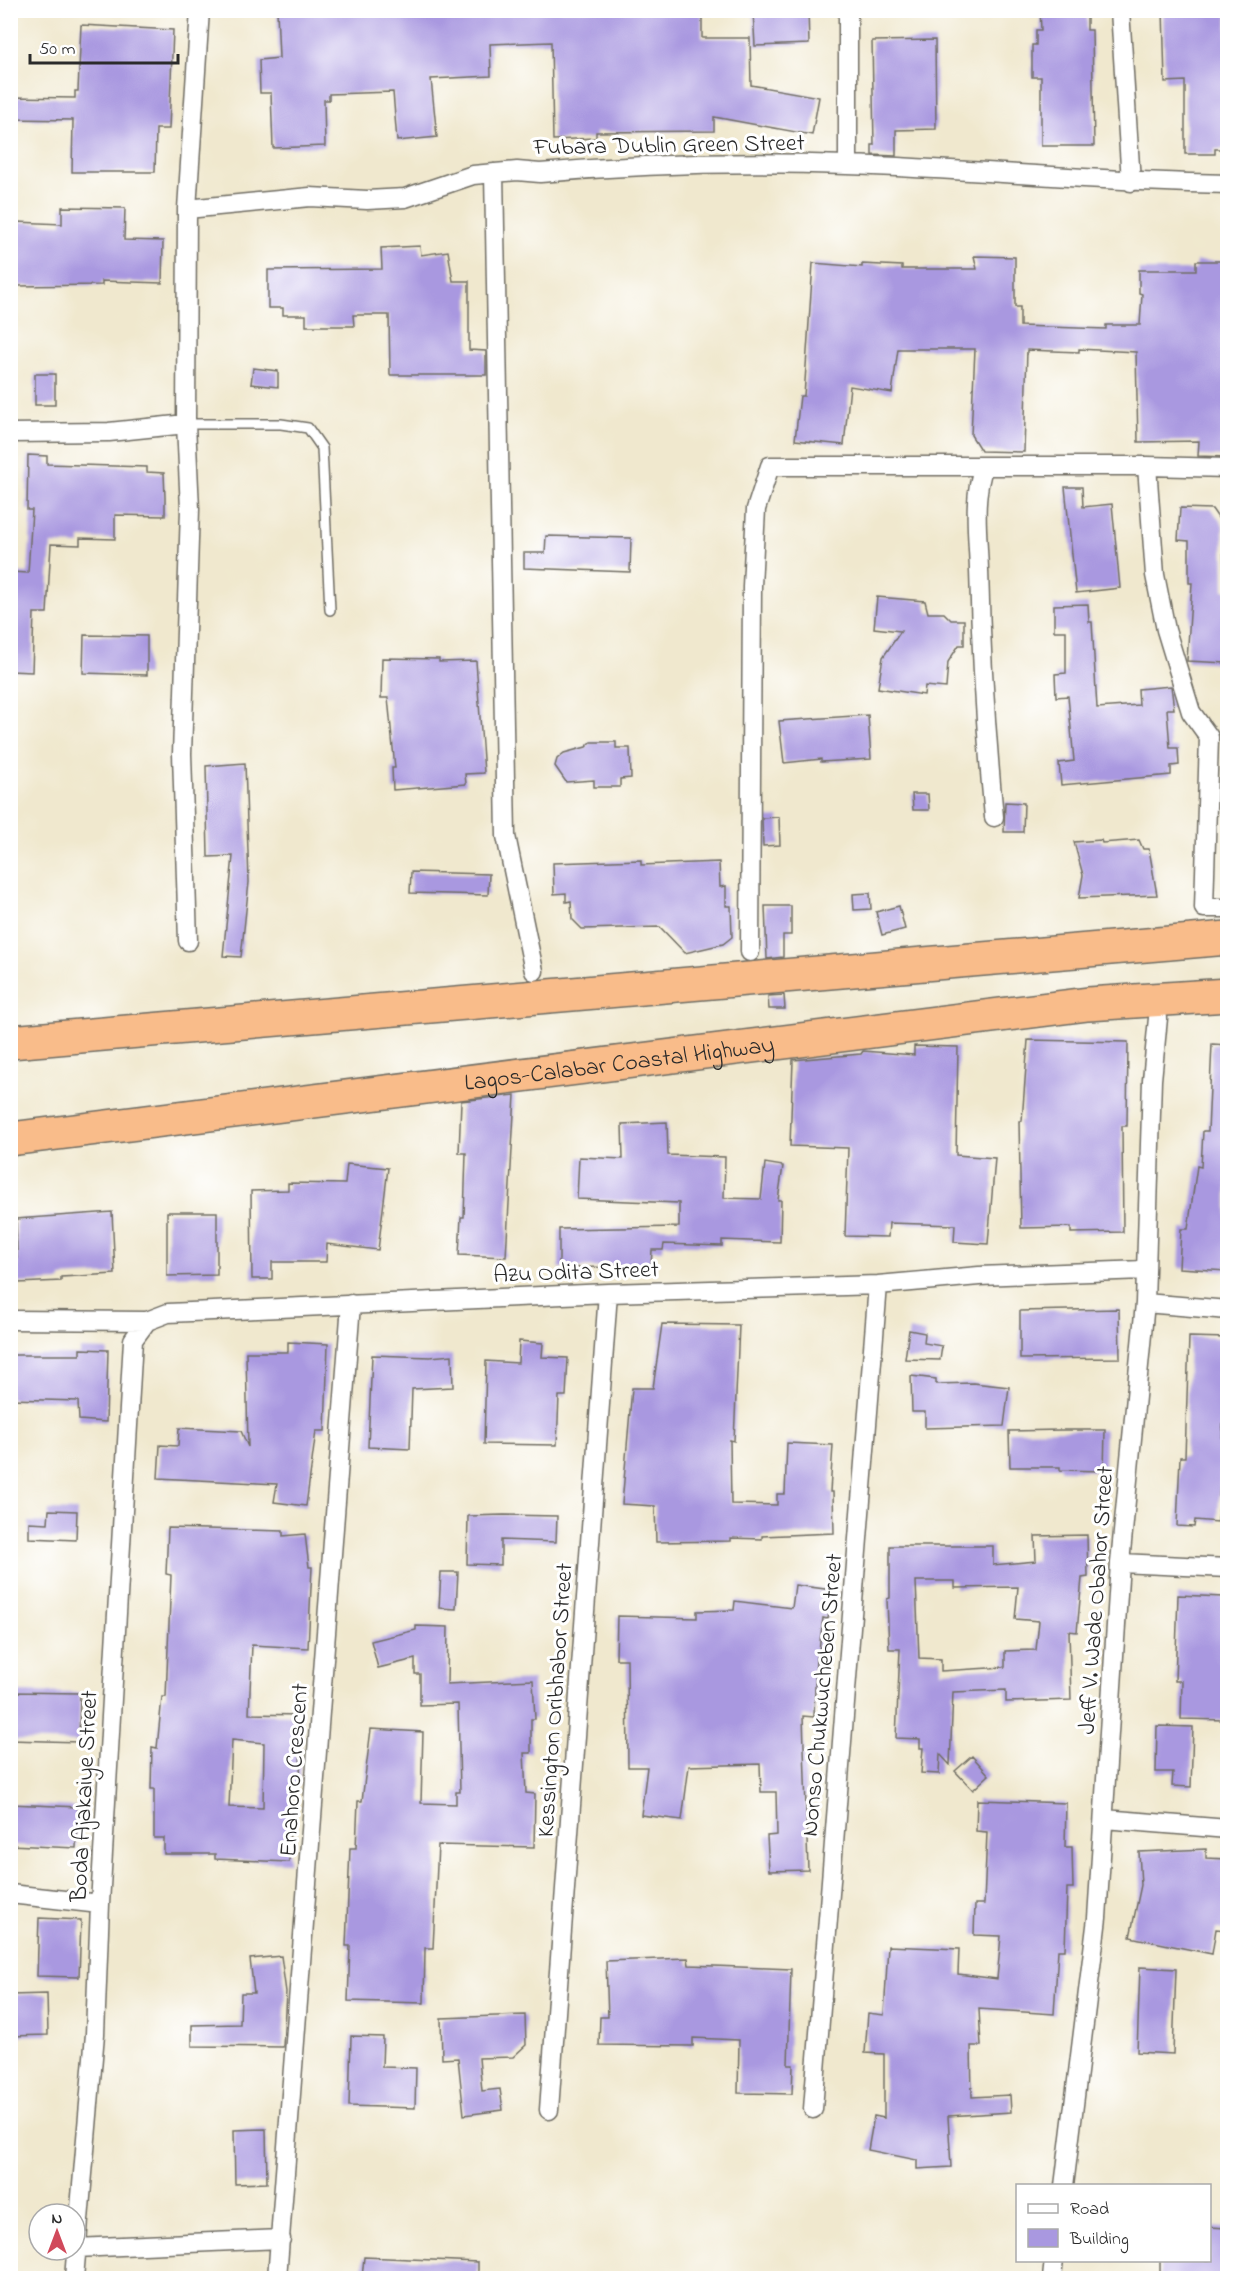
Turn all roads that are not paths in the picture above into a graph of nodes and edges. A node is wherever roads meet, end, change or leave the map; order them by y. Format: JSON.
{"nodes":[{"id":1,"x":200,"y":10,"type":"edge"},
{"id":2,"x":848,"y":10,"type":"edge"},
{"id":3,"x":1120,"y":10,"type":"edge"},
{"id":4,"x":848,"y":165,"type":"junction"},
{"id":5,"x":494,"y":173,"type":"junction"},
{"id":6,"x":1131,"y":182,"type":"junction"},
{"id":7,"x":1227,"y":184,"type":"edge"},
{"id":8,"x":187,"y":209,"type":"junction"},
{"id":9,"x":186,"y":424,"type":"junction"},
{"id":10,"x":10,"y":433,"type":"edge"},
{"id":11,"x":984,"y":466,"type":"junction"},
{"id":12,"x":1147,"y":466,"type":"junction"},
{"id":13,"x":1227,"y":468,"type":"edge"},
{"id":14,"x":330,"y":610,"type":"dead end"},
{"id":15,"x":994,"y":817,"type":"dead end"},
{"id":16,"x":1227,"y":908,"type":"edge"},
{"id":17,"x":1227,"y":938,"type":"edge"},
{"id":18,"x":188,"y":941,"type":"dead end"},
{"id":19,"x":750,"y":952,"type":"dead end"},
{"id":20,"x":534,"y":970,"type":"dead end"},
{"id":21,"x":1227,"y":995,"type":"edge"},
{"id":22,"x":1158,"y":1018,"type":"dead end"},
{"id":23,"x":10,"y":1042,"type":"edge"},
{"id":24,"x":10,"y":1139,"type":"edge"},
{"id":25,"x":1144,"y":1270,"type":"junction"},
{"id":26,"x":878,"y":1285,"type":"junction"},
{"id":27,"x":608,"y":1293,"type":"junction"},
{"id":28,"x":1145,"y":1303,"type":"junction"},
{"id":29,"x":351,"y":1304,"type":"junction"},
{"id":30,"x":1227,"y":1310,"type":"edge"},
{"id":31,"x":10,"y":1320,"type":"edge"},
{"id":32,"x":147,"y":1321,"type":"junction"},
{"id":33,"x":1120,"y":1563,"type":"junction"},
{"id":34,"x":1227,"y":1569,"type":"edge"},
{"id":35,"x":1104,"y":1819,"type":"junction"},
{"id":36,"x":1227,"y":1829,"type":"edge"},
{"id":37,"x":10,"y":1894,"type":"edge"},
{"id":38,"x":100,"y":1904,"type":"junction"},
{"id":39,"x":813,"y":2109,"type":"dead end"},
{"id":40,"x":549,"y":2110,"type":"dead end"},
{"id":41,"x":1064,"y":2184,"type":"edge"},
{"id":42,"x":80,"y":2202,"type":"edge"},
{"id":43,"x":281,"y":2239,"type":"junction"},
{"id":44,"x":87,"y":2248,"type":"edge"},
{"id":45,"x":75,"y":2262,"type":"edge"},
{"id":46,"x":1054,"y":2262,"type":"edge"},
{"id":47,"x":74,"y":2278,"type":"edge"},
{"id":48,"x":277,"y":2278,"type":"edge"},
{"id":49,"x":1052,"y":2278,"type":"edge"}],
"edges":[{"from":1,"to":8,"type":"street"},
{"from":2,"to":4,"type":"street"},
{"from":3,"to":6,"type":"street"},
{"from":4,"to":5,"type":"street","name":"Fubara Dublin Green Street"},
{"from":4,"to":6,"type":"street","name":"Fubara Dublin Green Street"},
{"from":5,"to":8,"type":"street","name":"Fubara Dublin Green Street"},
{"from":5,"to":20,"type":"street"},
{"from":6,"to":7,"type":"street","name":"Fubara Dublin Green Street"},
{"from":8,"to":9,"type":"street"},
{"from":9,"to":10,"type":"street"},
{"from":9,"to":14,"type":"lane"},
{"from":9,"to":18,"type":"street"},
{"from":11,"to":12,"type":"street"},
{"from":11,"to":15,"type":"street"},
{"from":11,"to":19,"type":"street"},
{"from":12,"to":13,"type":"street"},
{"from":12,"to":16,"type":"street"},
{"from":17,"to":23,"type":"highway"},
{"from":21,"to":24,"type":"highway","name":"Lagos-Calabar Coastal Highway"},
{"from":22,"to":25,"type":"street","name":"Jeff V. Wade Obahor Street"},
{"from":25,"to":26,"type":"street","name":"Azu Odita Street"},
{"from":25,"to":28,"type":"street","name":"Jeff V. Wade Obahor Street"},
{"from":26,"to":27,"type":"street","name":"Azu Odita Street"},
{"from":26,"to":39,"type":"street","name":"Nonso Chukwucheben Street"},
{"from":27,"to":29,"type":"street","name":"Azu Odita Street"},
{"from":27,"to":40,"type":"street","name":"Kessington Oribhabor Street"},
{"from":28,"to":30,"type":"street"},
{"from":28,"to":33,"type":"street","name":"Jeff V. Wade Obahor Street"},
{"from":29,"to":32,"type":"street","name":"Azu Odita Street"},
{"from":29,"to":43,"type":"street","name":"Enahoro Crescent"},
{"from":31,"to":32,"type":"street","name":"Azu Odita Street"},
{"from":32,"to":38,"type":"street","name":"Boda Ajakaiye Street"},
{"from":33,"to":34,"type":"street"},
{"from":33,"to":35,"type":"street","name":"Jeff V. Wade Obahor Street"},
{"from":35,"to":36,"type":"street"},
{"from":35,"to":41,"type":"street","name":"Jeff V. Wade Obahor Street"},
{"from":37,"to":38,"type":"street"},
{"from":38,"to":42,"type":"street","name":"Boda Ajakaiye Street"},
{"from":43,"to":44,"type":"street"},
{"from":43,"to":48,"type":"street","name":"Enahoro Crescent"},
{"from":45,"to":47,"type":"street","name":"Boda Ajakaiye Street"},
{"from":46,"to":49,"type":"street"}]}
